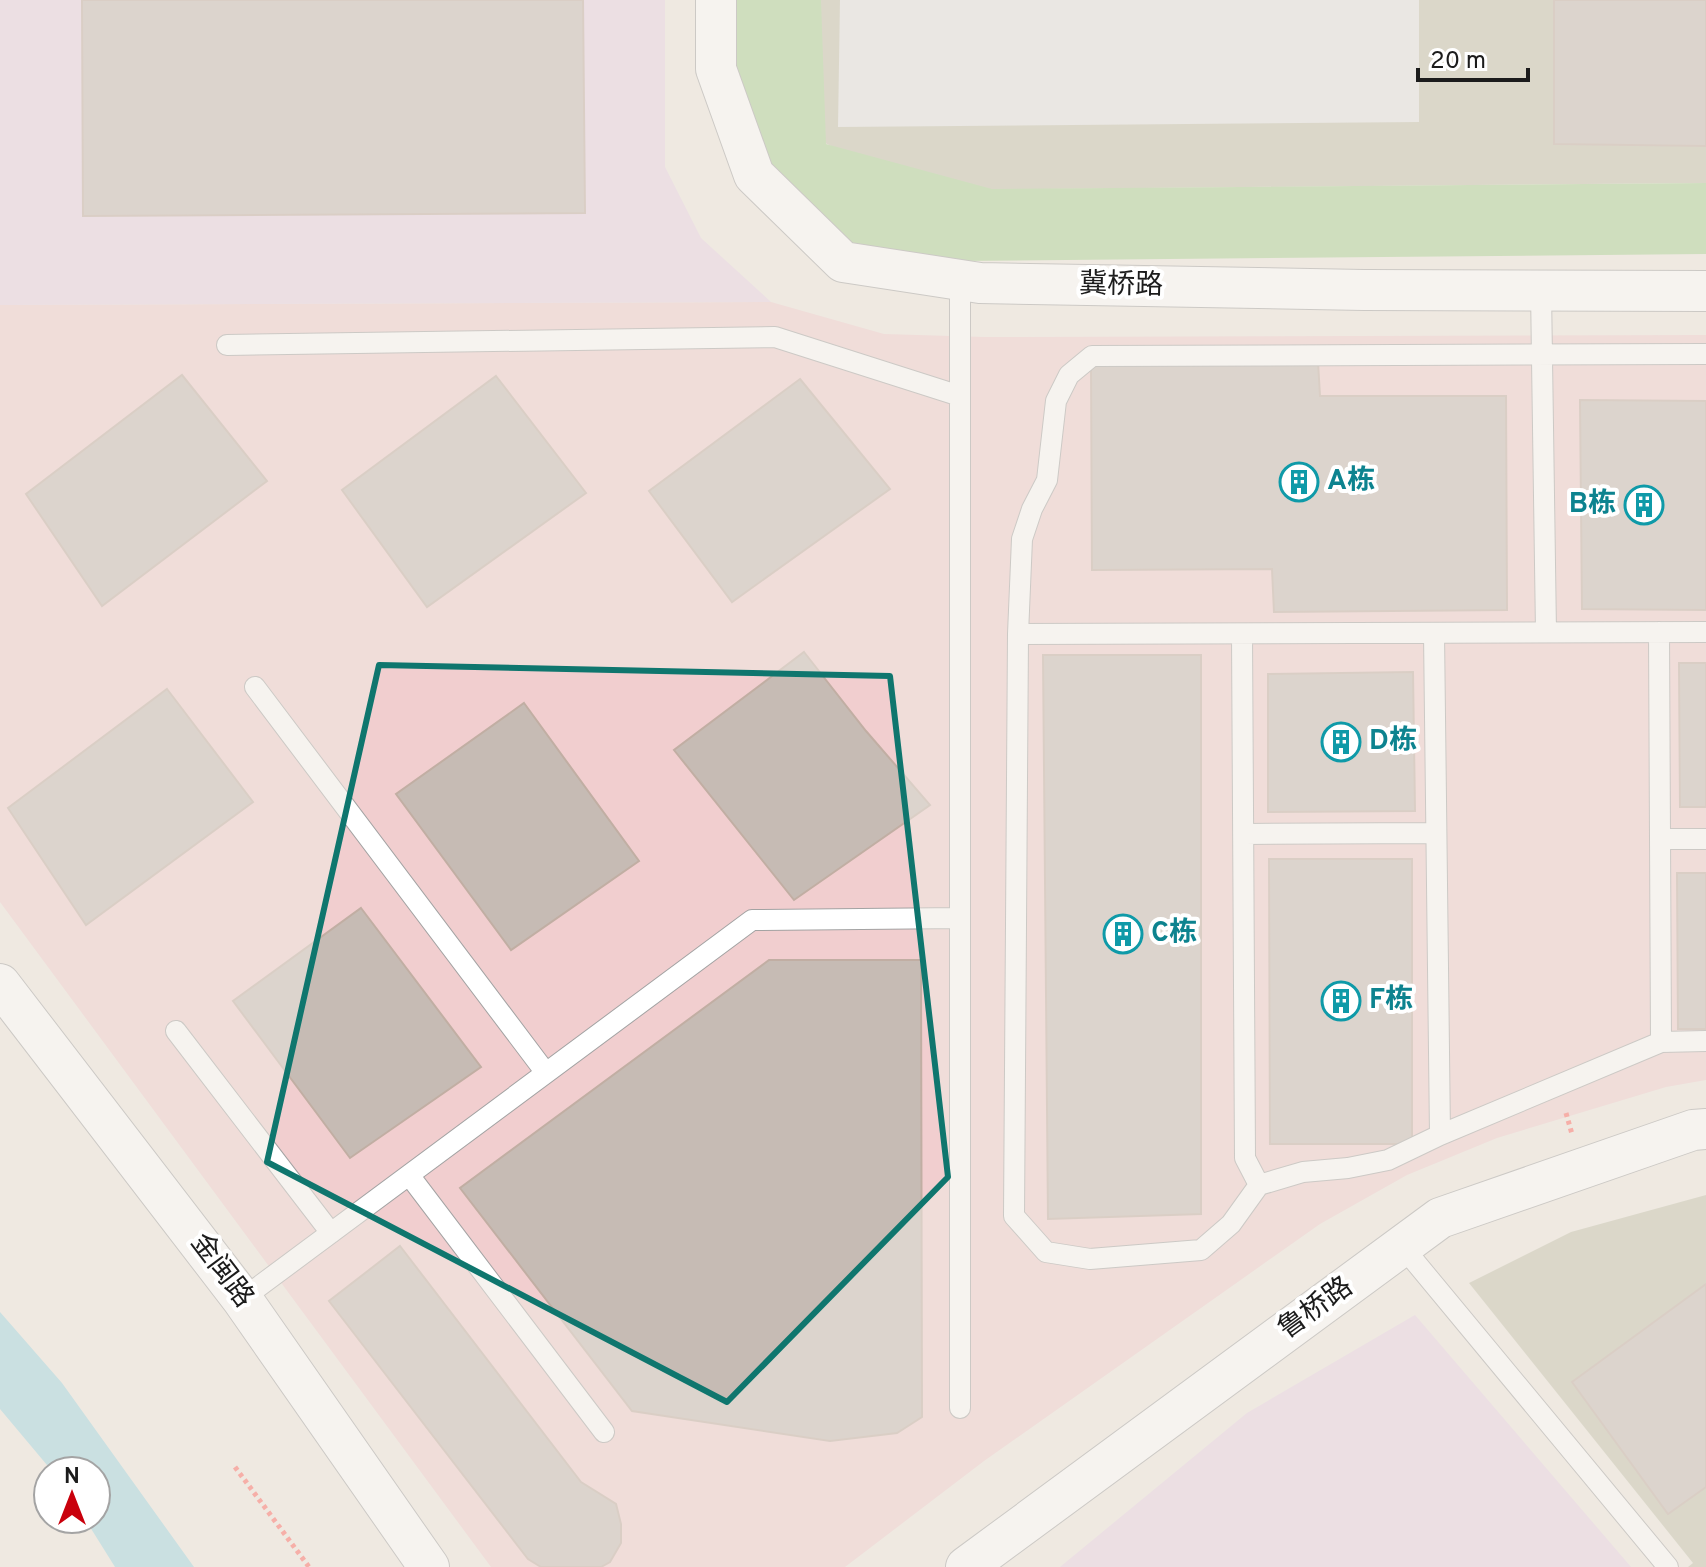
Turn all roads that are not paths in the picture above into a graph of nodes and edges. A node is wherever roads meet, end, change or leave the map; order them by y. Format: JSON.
{"nodes":[{"id":1,"x":716,"y":0,"type":"edge"},
{"id":2,"x":960,"y":280,"type":"junction"},
{"id":3,"x":1541,"y":290,"type":"junction"},
{"id":4,"x":1706,"y":291,"type":"edge"},
{"id":5,"x":227,"y":345,"type":"dead end"},
{"id":6,"x":1706,"y":354,"type":"edge"},
{"id":7,"x":1541,"y":355,"type":"junction"},
{"id":8,"x":960,"y":396,"type":"junction"},
{"id":9,"x":1546,"y":632,"type":"junction"},
{"id":10,"x":1659,"y":632,"type":"junction"},
{"id":11,"x":1706,"y":632,"type":"edge"},
{"id":12,"x":1434,"y":633,"type":"junction"},
{"id":13,"x":1018,"y":634,"type":"junction"},
{"id":14,"x":1242,"y":634,"type":"junction"},
{"id":15,"x":255,"y":687,"type":"dead end"},
{"id":16,"x":1436,"y":833,"type":"junction"},
{"id":17,"x":1244,"y":834,"type":"junction"},
{"id":18,"x":1660,"y":839,"type":"junction"},
{"id":19,"x":1706,"y":839,"type":"edge"},
{"id":20,"x":960,"y":918,"type":"junction"},
{"id":21,"x":0,"y":984,"type":"edge"},
{"id":22,"x":176,"y":1031,"type":"dead end"},
{"id":23,"x":1706,"y":1041,"type":"edge"},
{"id":24,"x":1661,"y":1042,"type":"junction"},
{"id":25,"x":546,"y":1073,"type":"junction"},
{"id":26,"x":1706,"y":1129,"type":"edge"},
{"id":27,"x":1440,"y":1135,"type":"junction"},
{"id":28,"x":409,"y":1175,"type":"junction"},
{"id":29,"x":1259,"y":1185,"type":"junction"},
{"id":30,"x":331,"y":1233,"type":"junction"},
{"id":31,"x":1402,"y":1246,"type":"junction"},
{"id":32,"x":242,"y":1299,"type":"junction"},
{"id":33,"x":960,"y":1408,"type":"dead end"},
{"id":34,"x":604,"y":1432,"type":"dead end"},
{"id":35,"x":429,"y":1567,"type":"edge"},
{"id":36,"x":966,"y":1567,"type":"edge"},
{"id":37,"x":1668,"y":1567,"type":"edge"}],
"edges":[{"from":1,"to":2,"type":"street","name":"冀桥路"},
{"from":2,"to":3,"type":"street","name":"冀桥路"},
{"from":2,"to":8,"type":"lane"},
{"from":3,"to":4,"type":"street","name":"冀桥路"},
{"from":3,"to":7,"type":"lane"},
{"from":5,"to":8,"type":"lane"},
{"from":6,"to":7,"type":"lane"},
{"from":7,"to":9,"type":"lane"},
{"from":7,"to":13,"type":"lane"},
{"from":8,"to":20,"type":"lane"},
{"from":9,"to":10,"type":"lane"},
{"from":9,"to":12,"type":"lane"},
{"from":10,"to":11,"type":"lane"},
{"from":10,"to":18,"type":"lane"},
{"from":12,"to":14,"type":"lane"},
{"from":12,"to":16,"type":"lane"},
{"from":13,"to":14,"type":"lane"},
{"from":13,"to":29,"type":"lane"},
{"from":14,"to":17,"type":"lane"},
{"from":15,"to":25,"type":"lane"},
{"from":16,"to":17,"type":"lane"},
{"from":16,"to":27,"type":"lane"},
{"from":17,"to":29,"type":"lane"},
{"from":18,"to":19,"type":"lane"},
{"from":18,"to":24,"type":"lane"},
{"from":20,"to":25,"type":"lane"},
{"from":20,"to":33,"type":"lane"},
{"from":21,"to":32,"type":"street","name":"金闽路"},
{"from":22,"to":30,"type":"lane"},
{"from":23,"to":24,"type":"lane"},
{"from":24,"to":27,"type":"lane"},
{"from":25,"to":28,"type":"lane"},
{"from":26,"to":31,"type":"street","name":"鲁桥路"},
{"from":27,"to":29,"type":"lane"},
{"from":28,"to":30,"type":"lane"},
{"from":28,"to":34,"type":"lane"},
{"from":30,"to":32,"type":"lane"},
{"from":31,"to":36,"type":"street","name":"鲁桥路"},
{"from":31,"to":37,"type":"lane"},
{"from":32,"to":35,"type":"street","name":"金闽路"}]}
